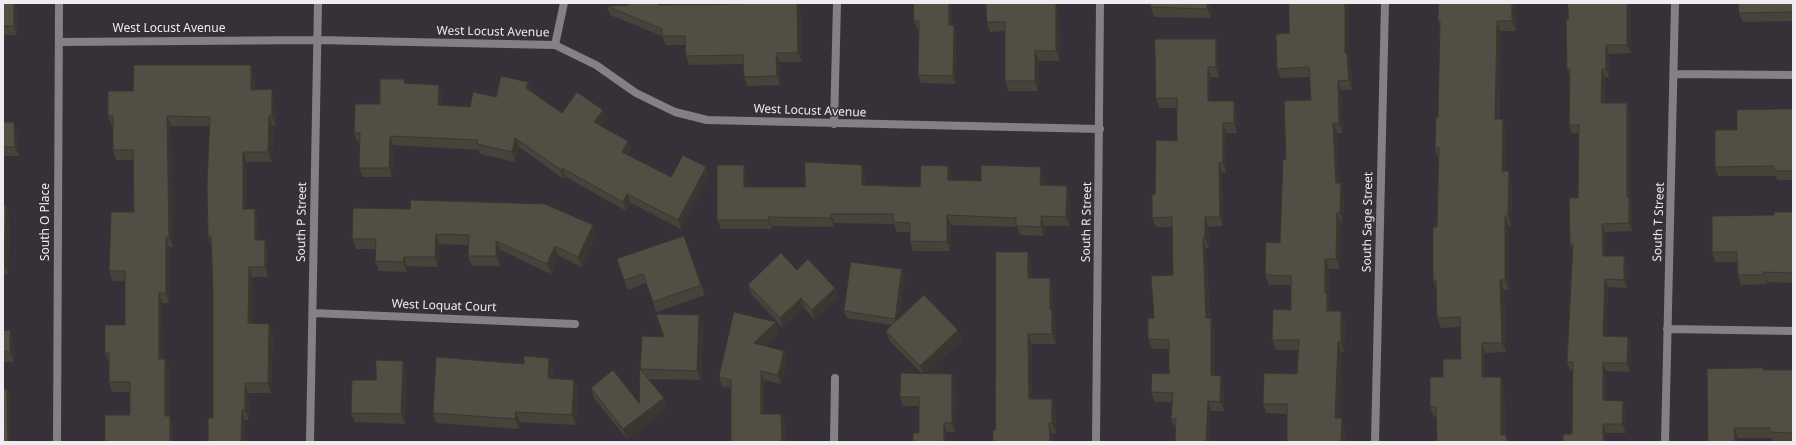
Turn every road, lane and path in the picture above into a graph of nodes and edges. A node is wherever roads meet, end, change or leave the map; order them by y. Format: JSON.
{"nodes":[{"id":1,"x":59,"y":3,"type":"edge"},
{"id":2,"x":318,"y":3,"type":"edge"},
{"id":3,"x":564,"y":3,"type":"edge"},
{"id":4,"x":837,"y":3,"type":"edge"},
{"id":5,"x":1100,"y":3,"type":"edge"},
{"id":6,"x":1385,"y":3,"type":"edge"},
{"id":7,"x":1675,"y":3,"type":"edge"},
{"id":8,"x":316,"y":40,"type":"junction"},
{"id":9,"x":59,"y":42,"type":"junction"},
{"id":10,"x":555,"y":45,"type":"junction"},
{"id":11,"x":1675,"y":74,"type":"junction"},
{"id":12,"x":1793,"y":75,"type":"edge"},
{"id":13,"x":834,"y":124,"type":"junction"},
{"id":14,"x":1100,"y":129,"type":"junction"},
{"id":15,"x":313,"y":313,"type":"junction"},
{"id":16,"x":575,"y":324,"type":"dead end"},
{"id":17,"x":1667,"y":329,"type":"junction"},
{"id":18,"x":1793,"y":331,"type":"edge"},
{"id":19,"x":835,"y":378,"type":"dead end"},
{"id":20,"x":57,"y":442,"type":"edge"},
{"id":21,"x":310,"y":442,"type":"edge"},
{"id":22,"x":834,"y":442,"type":"edge"},
{"id":23,"x":1096,"y":442,"type":"edge"},
{"id":24,"x":1375,"y":442,"type":"edge"},
{"id":25,"x":1666,"y":442,"type":"edge"}],
"edges":[{"from":1,"to":9,"type":"street","name":"South O Place"},
{"from":2,"to":8,"type":"street","name":"South P Street"},
{"from":3,"to":10,"type":"street"},
{"from":4,"to":13,"type":"street"},
{"from":5,"to":14,"type":"street","name":"South R Street"},
{"from":6,"to":24,"type":"street","name":"South Sage Street"},
{"from":7,"to":11,"type":"street","name":"South T Street"},
{"from":8,"to":9,"type":"street","name":"West Locust Avenue"},
{"from":8,"to":10,"type":"street","name":"West Locust Avenue"},
{"from":8,"to":15,"type":"street","name":"South P Street"},
{"from":9,"to":20,"type":"street","name":"South O Place"},
{"from":10,"to":13,"type":"street","name":"West Locust Avenue"},
{"from":11,"to":12,"type":"street"},
{"from":11,"to":17,"type":"street","name":"South T Street"},
{"from":13,"to":14,"type":"street","name":"West Locust Avenue"},
{"from":14,"to":23,"type":"street","name":"South R Street"},
{"from":15,"to":16,"type":"street","name":"West Loquat Court"},
{"from":15,"to":21,"type":"street","name":"South P Street"},
{"from":17,"to":18,"type":"street"},
{"from":17,"to":25,"type":"street","name":"South T Street"},
{"from":19,"to":22,"type":"street"}]}
